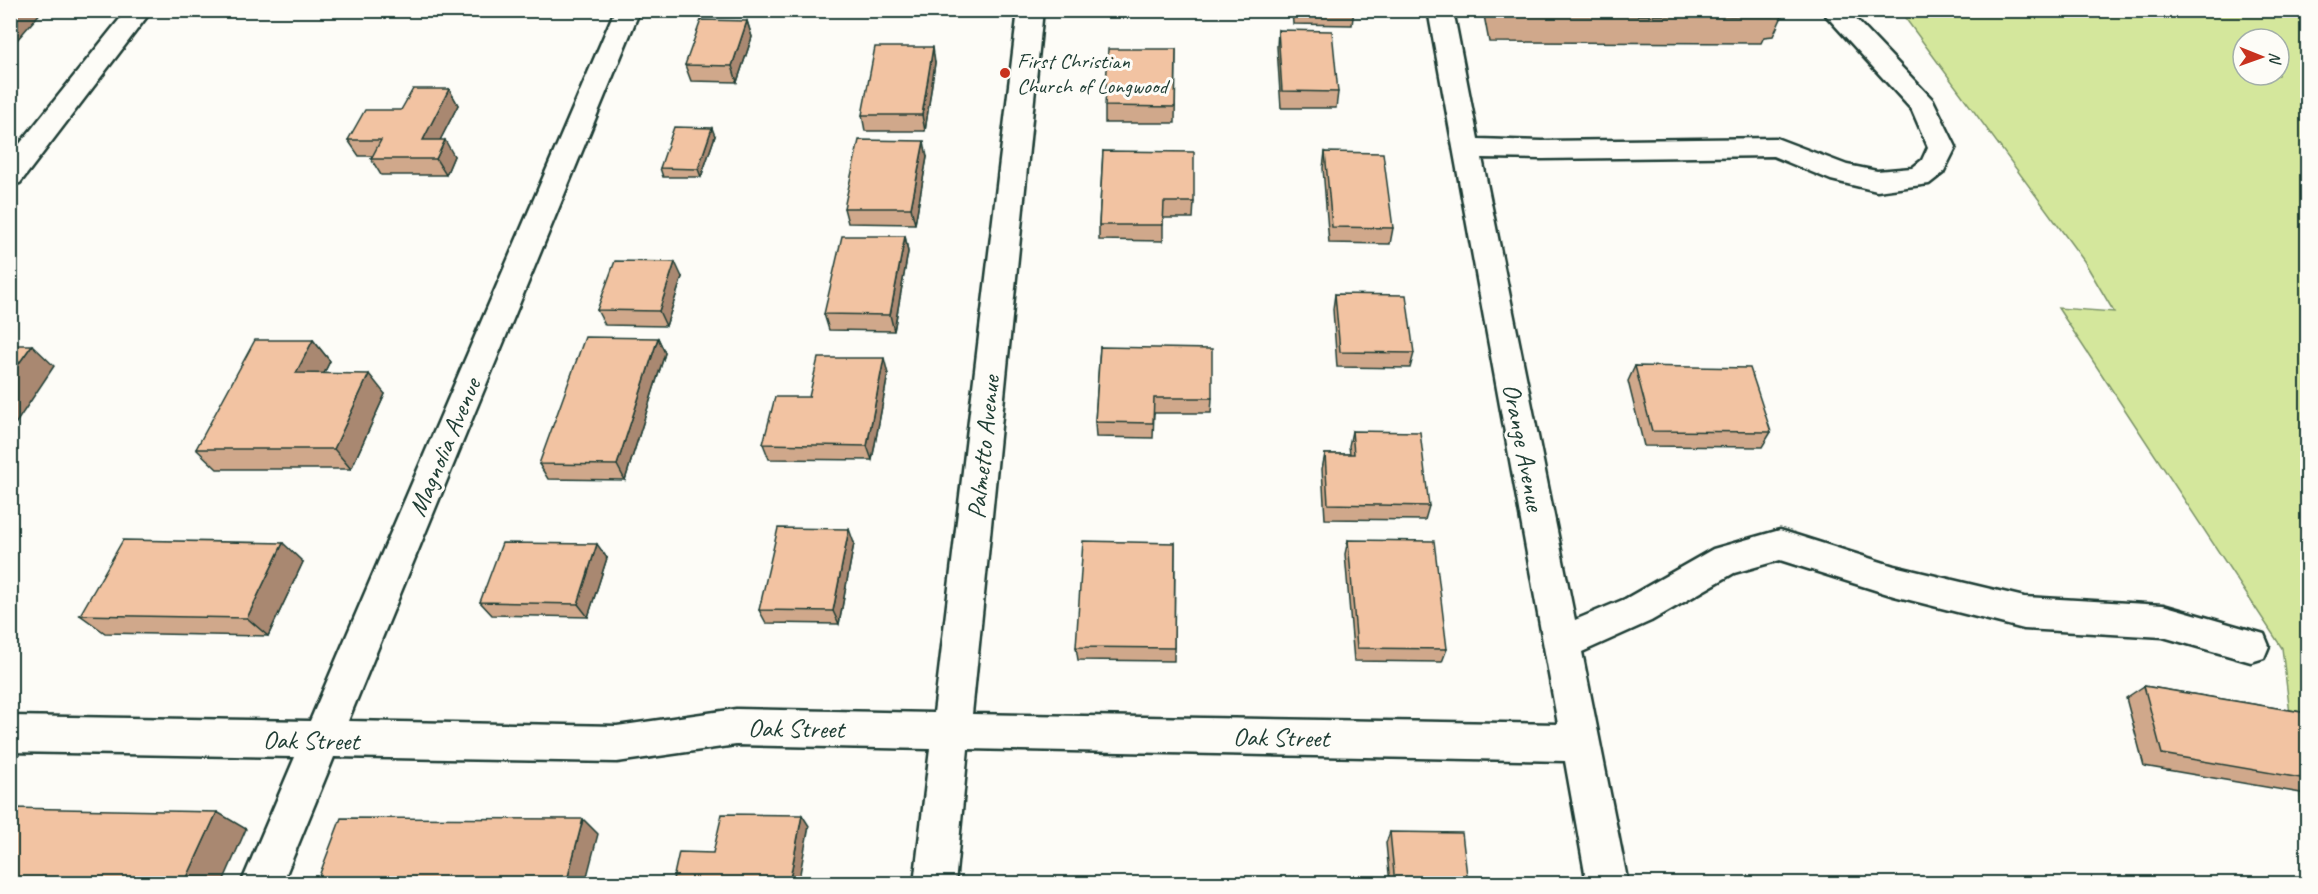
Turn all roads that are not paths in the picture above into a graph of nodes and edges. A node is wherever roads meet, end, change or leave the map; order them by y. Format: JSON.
{"nodes":[{"id":1,"x":140,"y":10,"type":"edge"},
{"id":2,"x":628,"y":10,"type":"edge"},
{"id":3,"x":1031,"y":10,"type":"edge"},
{"id":4,"x":1440,"y":10,"type":"edge"},
{"id":5,"x":1833,"y":10,"type":"edge"},
{"id":6,"x":1467,"y":148,"type":"junction"},
{"id":7,"x":10,"y":176,"type":"edge"},
{"id":8,"x":1562,"y":643,"type":"junction"},
{"id":9,"x":2251,"y":646,"type":"dead end"},
{"id":10,"x":952,"y":730,"type":"junction"},
{"id":11,"x":10,"y":734,"type":"edge"},
{"id":12,"x":321,"y":740,"type":"junction"},
{"id":13,"x":1582,"y":743,"type":"junction"},
{"id":14,"x":261,"y":884,"type":"edge"},
{"id":15,"x":934,"y":884,"type":"edge"},
{"id":16,"x":1608,"y":884,"type":"edge"}],
"edges":[{"from":1,"to":7,"type":"street"},
{"from":2,"to":12,"type":"street","name":"Magnolia Avenue"},
{"from":3,"to":10,"type":"street","name":"Palmetto Avenue"},
{"from":4,"to":6,"type":"street","name":"Orange Avenue"},
{"from":5,"to":6,"type":"street"},
{"from":6,"to":8,"type":"street","name":"Orange Avenue"},
{"from":8,"to":9,"type":"street"},
{"from":8,"to":13,"type":"street","name":"Orange Avenue"},
{"from":10,"to":12,"type":"street","name":"Oak Street"},
{"from":10,"to":13,"type":"street","name":"Oak Street"},
{"from":10,"to":15,"type":"street","name":"Palmetto Avenue"},
{"from":11,"to":12,"type":"street","name":"Oak Street"},
{"from":12,"to":14,"type":"street","name":"Magnolia Avenue"},
{"from":13,"to":16,"type":"street","name":"Orange Avenue"}]}
